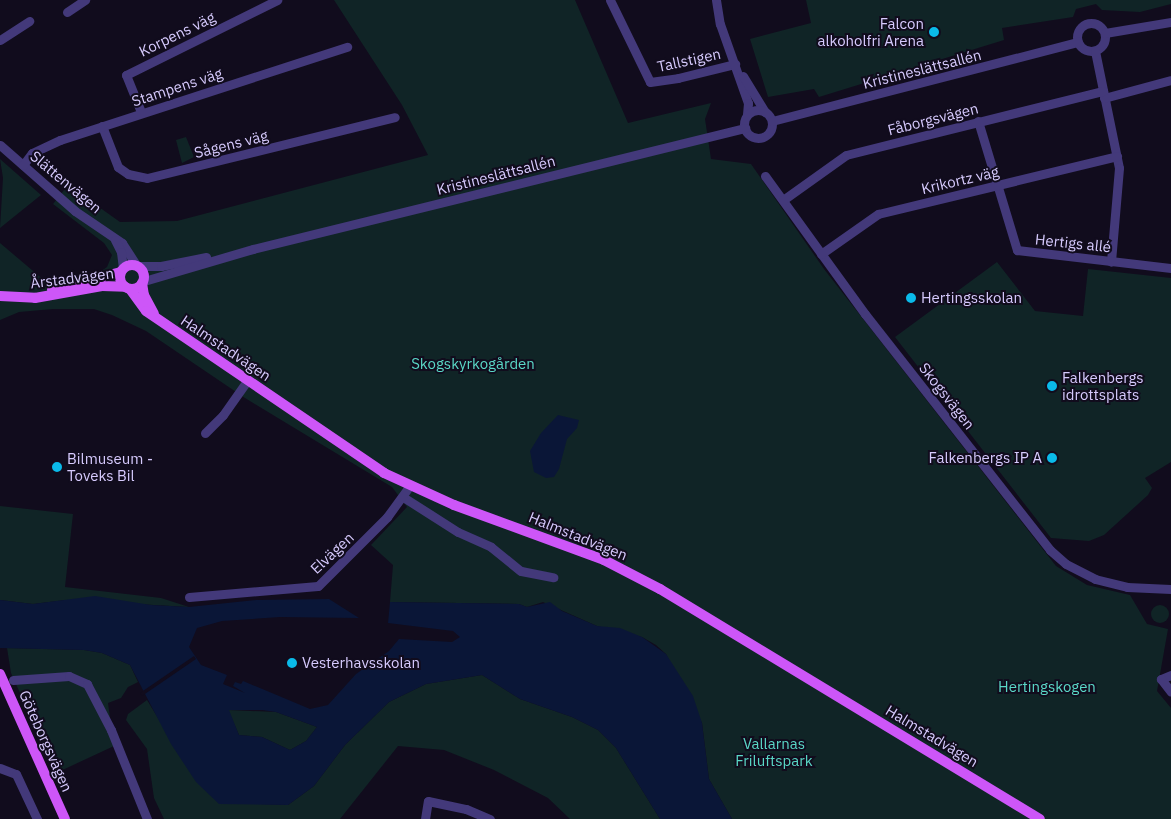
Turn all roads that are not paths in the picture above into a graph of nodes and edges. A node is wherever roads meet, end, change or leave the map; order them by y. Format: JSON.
{"nodes":[{"id":1,"x":277,"y":0,"type":"edge"},
{"id":2,"x":610,"y":0,"type":"edge"},
{"id":3,"x":716,"y":0,"type":"edge"},
{"id":4,"x":82,"y":1,"type":"edge"},
{"id":5,"x":67,"y":12,"type":"dead end"},
{"id":6,"x":29,"y":21,"type":"dead end"},
{"id":7,"x":1171,"y":22,"type":"edge"},
{"id":8,"x":1105,"y":33,"type":"junction"},
{"id":9,"x":1,"y":38,"type":"edge"},
{"id":10,"x":1078,"y":42,"type":"junction"},
{"id":11,"x":347,"y":47,"type":"dead end"},
{"id":12,"x":1095,"y":52,"type":"junction"},
{"id":13,"x":735,"y":64,"type":"junction"},
{"id":14,"x":1171,"y":80,"type":"edge"},
{"id":15,"x":1103,"y":95,"type":"junction"},
{"id":16,"x":141,"y":112,"type":"junction"},
{"id":17,"x":766,"y":112,"type":"junction"},
{"id":18,"x":747,"y":115,"type":"junction"},
{"id":19,"x":396,"y":117,"type":"dead end"},
{"id":20,"x":772,"y":121,"type":"junction"},
{"id":21,"x":978,"y":121,"type":"junction"},
{"id":22,"x":102,"y":126,"type":"junction"},
{"id":23,"x":744,"y":128,"type":"junction"},
{"id":24,"x":0,"y":145,"type":"edge"},
{"id":25,"x":1117,"y":156,"type":"junction"},
{"id":26,"x":23,"y":164,"type":"junction"},
{"id":27,"x":765,"y":176,"type":"dead end"},
{"id":28,"x":996,"y":185,"type":"junction"},
{"id":29,"x":783,"y":200,"type":"junction"},
{"id":30,"x":115,"y":240,"type":"junction"},
{"id":31,"x":253,"y":249,"type":"junction"},
{"id":32,"x":821,"y":254,"type":"junction"},
{"id":33,"x":1111,"y":262,"type":"junction"},
{"id":34,"x":138,"y":266,"type":"junction"},
{"id":35,"x":1171,"y":268,"type":"edge"},
{"id":36,"x":122,"y":270,"type":"junction"},
{"id":37,"x":143,"y":282,"type":"junction"},
{"id":38,"x":127,"y":288,"type":"junction"},
{"id":39,"x":0,"y":296,"type":"edge"},
{"id":40,"x":23,"y":299,"type":"junction"},
{"id":41,"x":0,"y":303,"type":"edge"},
{"id":42,"x":156,"y":317,"type":"junction"},
{"id":43,"x":247,"y":381,"type":"junction"},
{"id":44,"x":205,"y":433,"type":"dead end"},
{"id":45,"x":409,"y":486,"type":"junction"},
{"id":46,"x":403,"y":497,"type":"junction"},
{"id":47,"x":552,"y":577,"type":"dead end"},
{"id":48,"x":1171,"y":589,"type":"edge"},
{"id":49,"x":188,"y":597,"type":"dead end"},
{"id":50,"x":0,"y":674,"type":"edge"},
{"id":51,"x":1171,"y":675,"type":"edge"},
{"id":52,"x":13,"y":680,"type":"dead end"},
{"id":53,"x":1171,"y":692,"type":"edge"},
{"id":54,"x":0,"y":768,"type":"edge"},
{"id":55,"x":37,"y":819,"type":"edge"},
{"id":56,"x":65,"y":819,"type":"edge"},
{"id":57,"x":147,"y":819,"type":"edge"},
{"id":58,"x":425,"y":819,"type":"edge"},
{"id":59,"x":490,"y":819,"type":"edge"},
{"id":60,"x":1040,"y":819,"type":"edge"}],
"edges":[{"from":1,"to":16,"type":"street","name":"Korpens väg"},
{"from":2,"to":13,"type":"street","name":"Tallstigen"},
{"from":3,"to":13,"type":"street"},
{"from":4,"to":5,"type":"street"},
{"from":6,"to":9,"type":"street"},
{"from":7,"to":8,"type":"street"},
{"from":8,"to":10,"type":"street"},
{"from":8,"to":12,"type":"street"},
{"from":10,"to":12,"type":"street"},
{"from":10,"to":20,"type":"street","name":"Kristineslättsallén"},
{"from":11,"to":16,"type":"street","name":"Stampens väg"},
{"from":12,"to":15,"type":"street"},
{"from":13,"to":17,"type":"street"},
{"from":13,"to":18,"type":"street"},
{"from":14,"to":15,"type":"street","name":"Fåborgsvägen"},
{"from":15,"to":21,"type":"street","name":"Fåborgsvägen"},
{"from":15,"to":25,"type":"street"},
{"from":16,"to":22,"type":"street","name":"Stampens väg"},
{"from":17,"to":18,"type":"street"},
{"from":17,"to":20,"type":"street"},
{"from":18,"to":23,"type":"street"},
{"from":19,"to":22,"type":"street","name":"Sågens väg"},
{"from":20,"to":23,"type":"street"},
{"from":21,"to":28,"type":"street","name":"Hertigs allé"},
{"from":21,"to":29,"type":"street","name":"Fåborgsvägen"},
{"from":22,"to":26,"type":"street","name":"Stampens väg"},
{"from":23,"to":31,"type":"street","name":"Kristineslättsallén"},
{"from":24,"to":26,"type":"street","name":"Slättenvägen"},
{"from":25,"to":28,"type":"street","name":"Krikortz väg"},
{"from":25,"to":33,"type":"street"},
{"from":26,"to":30,"type":"street","name":"Slättenvägen"},
{"from":27,"to":29,"type":"street","name":"Skogsvägen"},
{"from":28,"to":32,"type":"street","name":"Krikortz väg"},
{"from":28,"to":33,"type":"street","name":"Hertigs allé"},
{"from":29,"to":32,"type":"street","name":"Skogsvägen"},
{"from":30,"to":34,"type":"street","name":"Slättenvägen"},
{"from":30,"to":36,"type":"street"},
{"from":31,"to":34,"type":"street","name":"Kristineslättsallén"},
{"from":31,"to":37,"type":"street","name":"Kristineslättsallén"},
{"from":32,"to":48,"type":"street","name":"Skogsvägen"},
{"from":33,"to":35,"type":"street","name":"Hertigs allé"},
{"from":34,"to":36,"type":"main road"},
{"from":34,"to":37,"type":"main road"},
{"from":36,"to":38,"type":"main road"},
{"from":36,"to":40,"type":"main road","name":"Årstadvägen"},
{"from":37,"to":38,"type":"main road"},
{"from":37,"to":42,"type":"main road","name":"Halmstadvägen"},
{"from":38,"to":40,"type":"main road","name":"Årstadvägen"},
{"from":38,"to":42,"type":"main road","name":"Halmstadvägen"},
{"from":39,"to":40,"type":"main road"},
{"from":40,"to":41,"type":"main road","name":"Årstadvägen"},
{"from":42,"to":43,"type":"main road","name":"Halmstadvägen"},
{"from":43,"to":44,"type":"street"},
{"from":43,"to":45,"type":"main road","name":"Halmstadvägen"},
{"from":45,"to":46,"type":"street","name":"Elvägen"},
{"from":45,"to":60,"type":"main road","name":"Halmstadvägen"},
{"from":46,"to":47,"type":"street"},
{"from":46,"to":49,"type":"street","name":"Elvägen"},
{"from":50,"to":56,"type":"main road","name":"Göteborgsvägen"},
{"from":51,"to":53,"type":"street"},
{"from":52,"to":57,"type":"street"},
{"from":54,"to":55,"type":"street"},
{"from":58,"to":59,"type":"street"}]}
